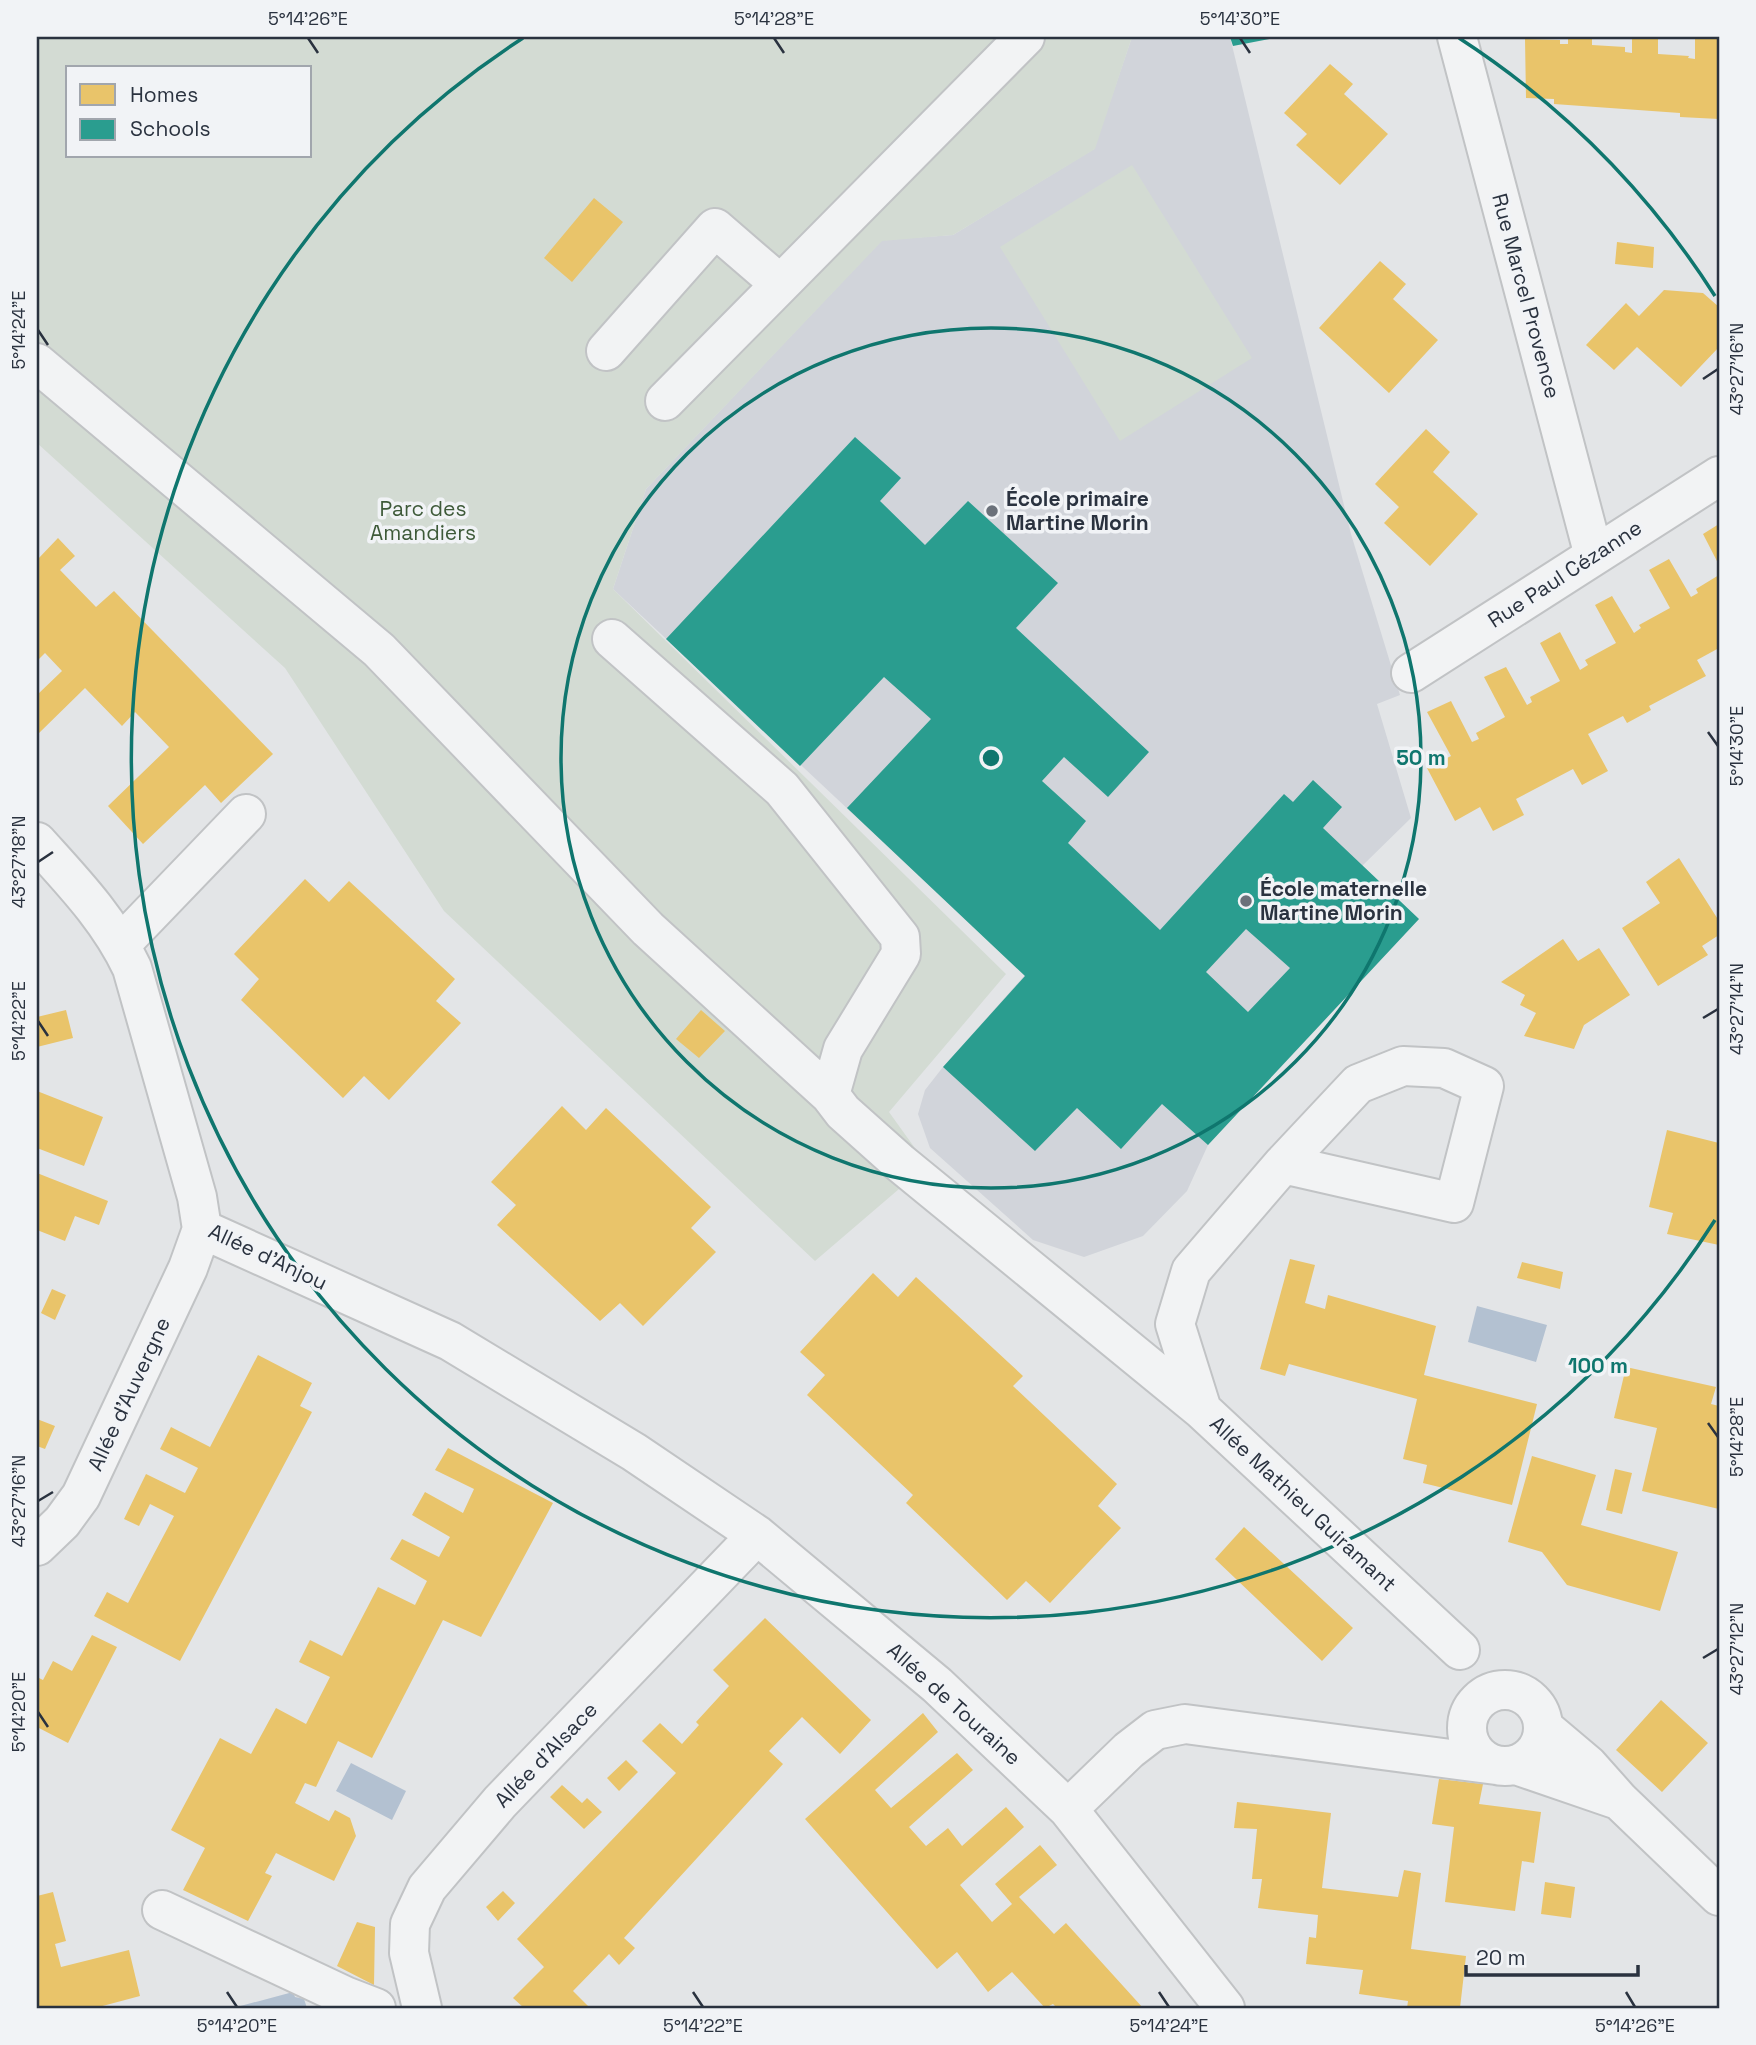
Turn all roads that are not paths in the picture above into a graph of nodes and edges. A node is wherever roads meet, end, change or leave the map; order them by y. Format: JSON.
{"nodes":[{"id":1,"x":1025,"y":37,"type":"edge"},
{"id":2,"x":1457,"y":37,"type":"edge"},
{"id":3,"x":780,"y":285,"type":"junction"},
{"id":4,"x":606,"y":351,"type":"dead end"},
{"id":5,"x":37,"y":363,"type":"edge"},
{"id":6,"x":665,"y":401,"type":"dead end"},
{"id":7,"x":1719,"y":476,"type":"edge"},
{"id":8,"x":1594,"y":556,"type":"junction"},
{"id":9,"x":612,"y":639,"type":"dead end"},
{"id":10,"x":1411,"y":673,"type":"dead end"},
{"id":11,"x":246,"y":814,"type":"dead end"},
{"id":12,"x":37,"y":842,"type":"edge"},
{"id":13,"x":121,"y":944,"type":"junction"},
{"id":14,"x":830,"y":1095,"type":"junction"},
{"id":15,"x":1283,"y":1164,"type":"junction"},
{"id":16,"x":202,"y":1229,"type":"junction"},
{"id":17,"x":1202,"y":1410,"type":"junction"},
{"id":18,"x":634,"y":1452,"type":"joint"},
{"id":19,"x":757,"y":1535,"type":"junction"},
{"id":20,"x":37,"y":1546,"type":"edge"},
{"id":21,"x":1482,"y":1705,"type":"junction"},
{"id":22,"x":1543,"y":1727,"type":"junction"},
{"id":23,"x":1385,"y":1750,"type":"junction"},
{"id":24,"x":1506,"y":1765,"type":"junction"},
{"id":25,"x":1620,"y":1801,"type":"junction"},
{"id":26,"x":1068,"y":1809,"type":"junction"},
{"id":27,"x":1719,"y":1896,"type":"edge"},
{"id":28,"x":162,"y":1910,"type":"dead end"},
{"id":29,"x":376,"y":2008,"type":"edge"},
{"id":30,"x":422,"y":2008,"type":"edge"},
{"id":31,"x":1224,"y":2008,"type":"edge"}],
"edges":[{"from":1,"to":3,"type":"street"},
{"from":2,"to":8,"type":"street","name":"Rue Marcel Provence"},
{"from":3,"to":4,"type":"street"},
{"from":3,"to":6,"type":"street"},
{"from":5,"to":14,"type":"street"},
{"from":7,"to":8,"type":"street","name":"Rue Paul Cézanne"},
{"from":8,"to":10,"type":"street","name":"Rue Paul Cézanne"},
{"from":9,"to":14,"type":"street"},
{"from":11,"to":13,"type":"street"},
{"from":12,"to":13,"type":"street","name":"Allée d'Anjou"},
{"from":13,"to":16,"type":"street","name":"Allée d'Anjou"},
{"from":14,"to":17,"type":"street"},
{"from":15,"to":15,"type":"street","name":"Allée Mathieu Guiramant"},
{"from":15,"to":17,"type":"street","name":"Allée Mathieu Guiramant"},
{"from":16,"to":18,"type":"street","name":"Allée d'Anjou"},
{"from":16,"to":20,"type":"street","name":"Allée d'Auvergne"},
{"from":17,"to":21,"type":"street","name":"Allée Mathieu Guiramant"},
{"from":18,"to":19,"type":"street","name":"Allée de Touraine"},
{"from":19,"to":26,"type":"street","name":"Allée de Touraine"},
{"from":19,"to":30,"type":"street","name":"Allée d'Alsace"},
{"from":21,"to":22,"type":"street"},
{"from":21,"to":23,"type":"street"},
{"from":21,"to":24,"type":"street"},
{"from":22,"to":24,"type":"street"},
{"from":22,"to":25,"type":"street"},
{"from":23,"to":24,"type":"street"},
{"from":23,"to":26,"type":"street"},
{"from":24,"to":25,"type":"street"},
{"from":25,"to":27,"type":"street"},
{"from":26,"to":31,"type":"street","name":"Allée de Touraine"},
{"from":28,"to":29,"type":"street"}]}
